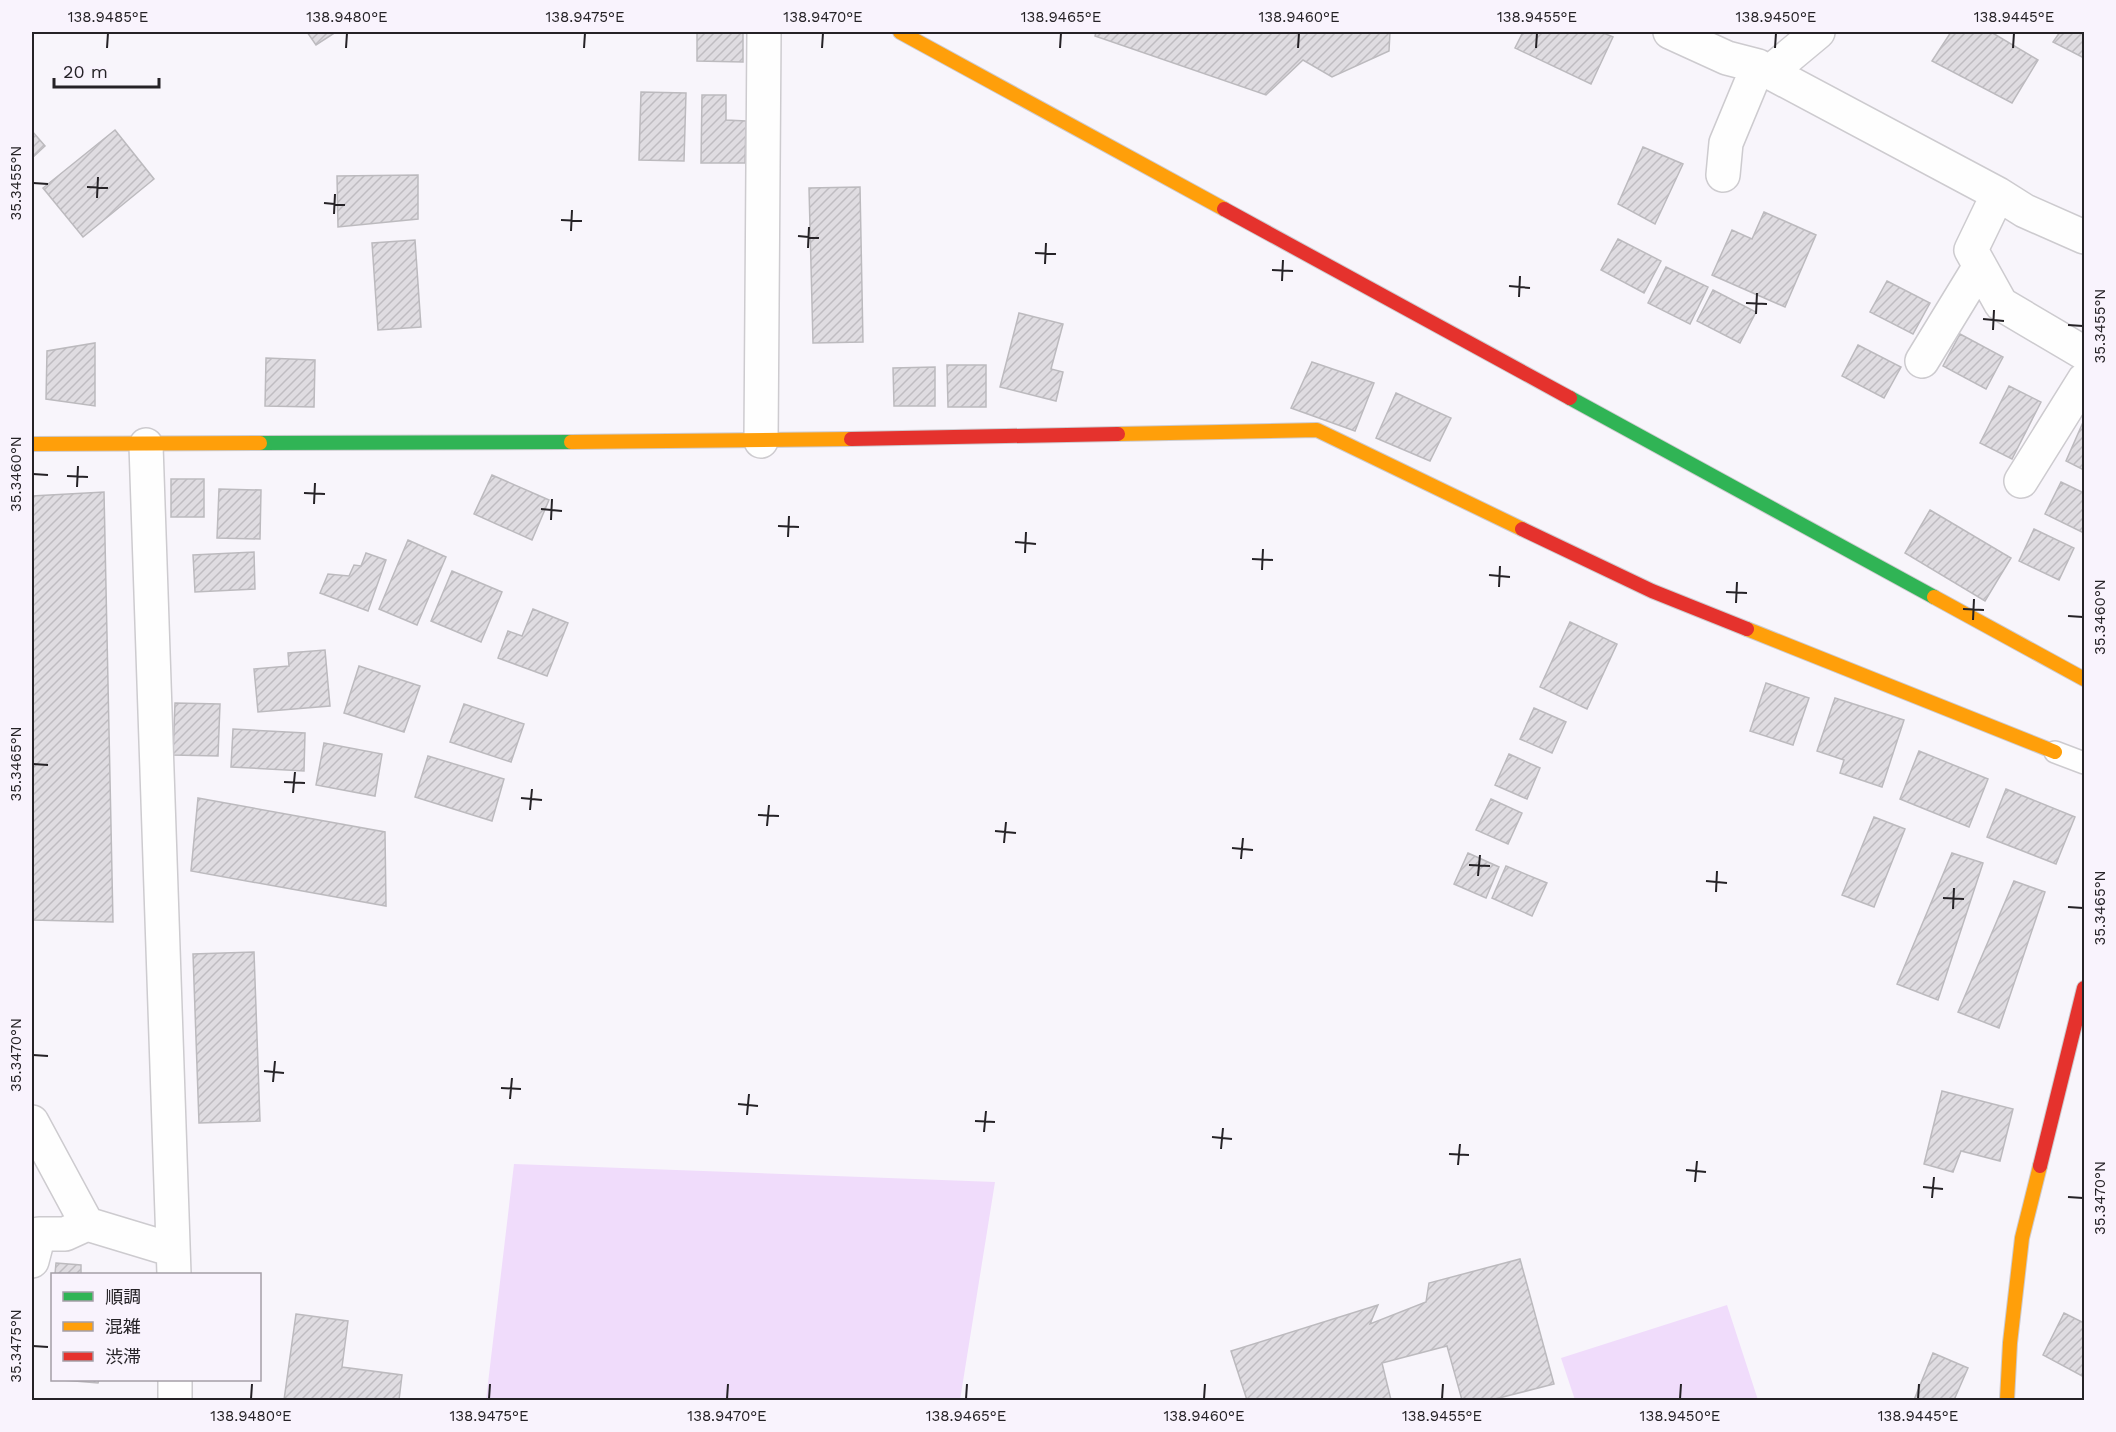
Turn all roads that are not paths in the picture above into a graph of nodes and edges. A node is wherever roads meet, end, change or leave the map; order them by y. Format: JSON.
{"nodes":[{"id":1,"x":764,"y":32,"type":"edge"},
{"id":2,"x":900,"y":32,"type":"edge"},
{"id":3,"x":1670,"y":32,"type":"edge"},
{"id":4,"x":1818,"y":32,"type":"edge"},
{"id":5,"x":1764,"y":69,"type":"junction"},
{"id":6,"x":1723,"y":175,"type":"dead end"},
{"id":7,"x":1998,"y":194,"type":"junction"},
{"id":8,"x":2085,"y":237,"type":"edge"},
{"id":9,"x":1980,"y":266,"type":"junction"},
{"id":10,"x":2085,"y":353,"type":"edge"},
{"id":11,"x":1922,"y":361,"type":"dead end"},
{"id":12,"x":2085,"y":380,"type":"edge"},
{"id":13,"x":761,"y":441,"type":"junction"},
{"id":14,"x":32,"y":444,"type":"edge"},
{"id":15,"x":146,"y":445,"type":"junction"},
{"id":16,"x":2020,"y":481,"type":"dead end"},
{"id":17,"x":2085,"y":679,"type":"edge"},
{"id":18,"x":2055,"y":752,"type":"joint"},
{"id":19,"x":2085,"y":763,"type":"edge"},
{"id":20,"x":2085,"y":988,"type":"edge"},
{"id":21,"x":32,"y":1122,"type":"edge"},
{"id":22,"x":87,"y":1224,"type":"junction"},
{"id":23,"x":32,"y":1261,"type":"edge"},
{"id":24,"x":174,"y":1262,"type":"edge"},
{"id":25,"x":175,"y":1381,"type":"edge"},
{"id":26,"x":176,"y":1401,"type":"edge"},
{"id":27,"x":2007,"y":1401,"type":"edge"}],
"edges":[{"from":1,"to":13,"type":"street"},
{"from":2,"to":17,"type":"street"},
{"from":3,"to":5,"type":"street"},
{"from":4,"to":5,"type":"street"},
{"from":5,"to":6,"type":"street"},
{"from":5,"to":7,"type":"street"},
{"from":7,"to":8,"type":"street"},
{"from":7,"to":9,"type":"street"},
{"from":9,"to":10,"type":"street"},
{"from":9,"to":11,"type":"street"},
{"from":12,"to":16,"type":"street"},
{"from":13,"to":15,"type":"street"},
{"from":13,"to":18,"type":"street"},
{"from":14,"to":15,"type":"street"},
{"from":15,"to":24,"type":"street"},
{"from":18,"to":19,"type":"lane"},
{"from":20,"to":27,"type":"street"},
{"from":21,"to":22,"type":"street"},
{"from":22,"to":23,"type":"street"},
{"from":22,"to":24,"type":"street"},
{"from":25,"to":26,"type":"street"}]}
